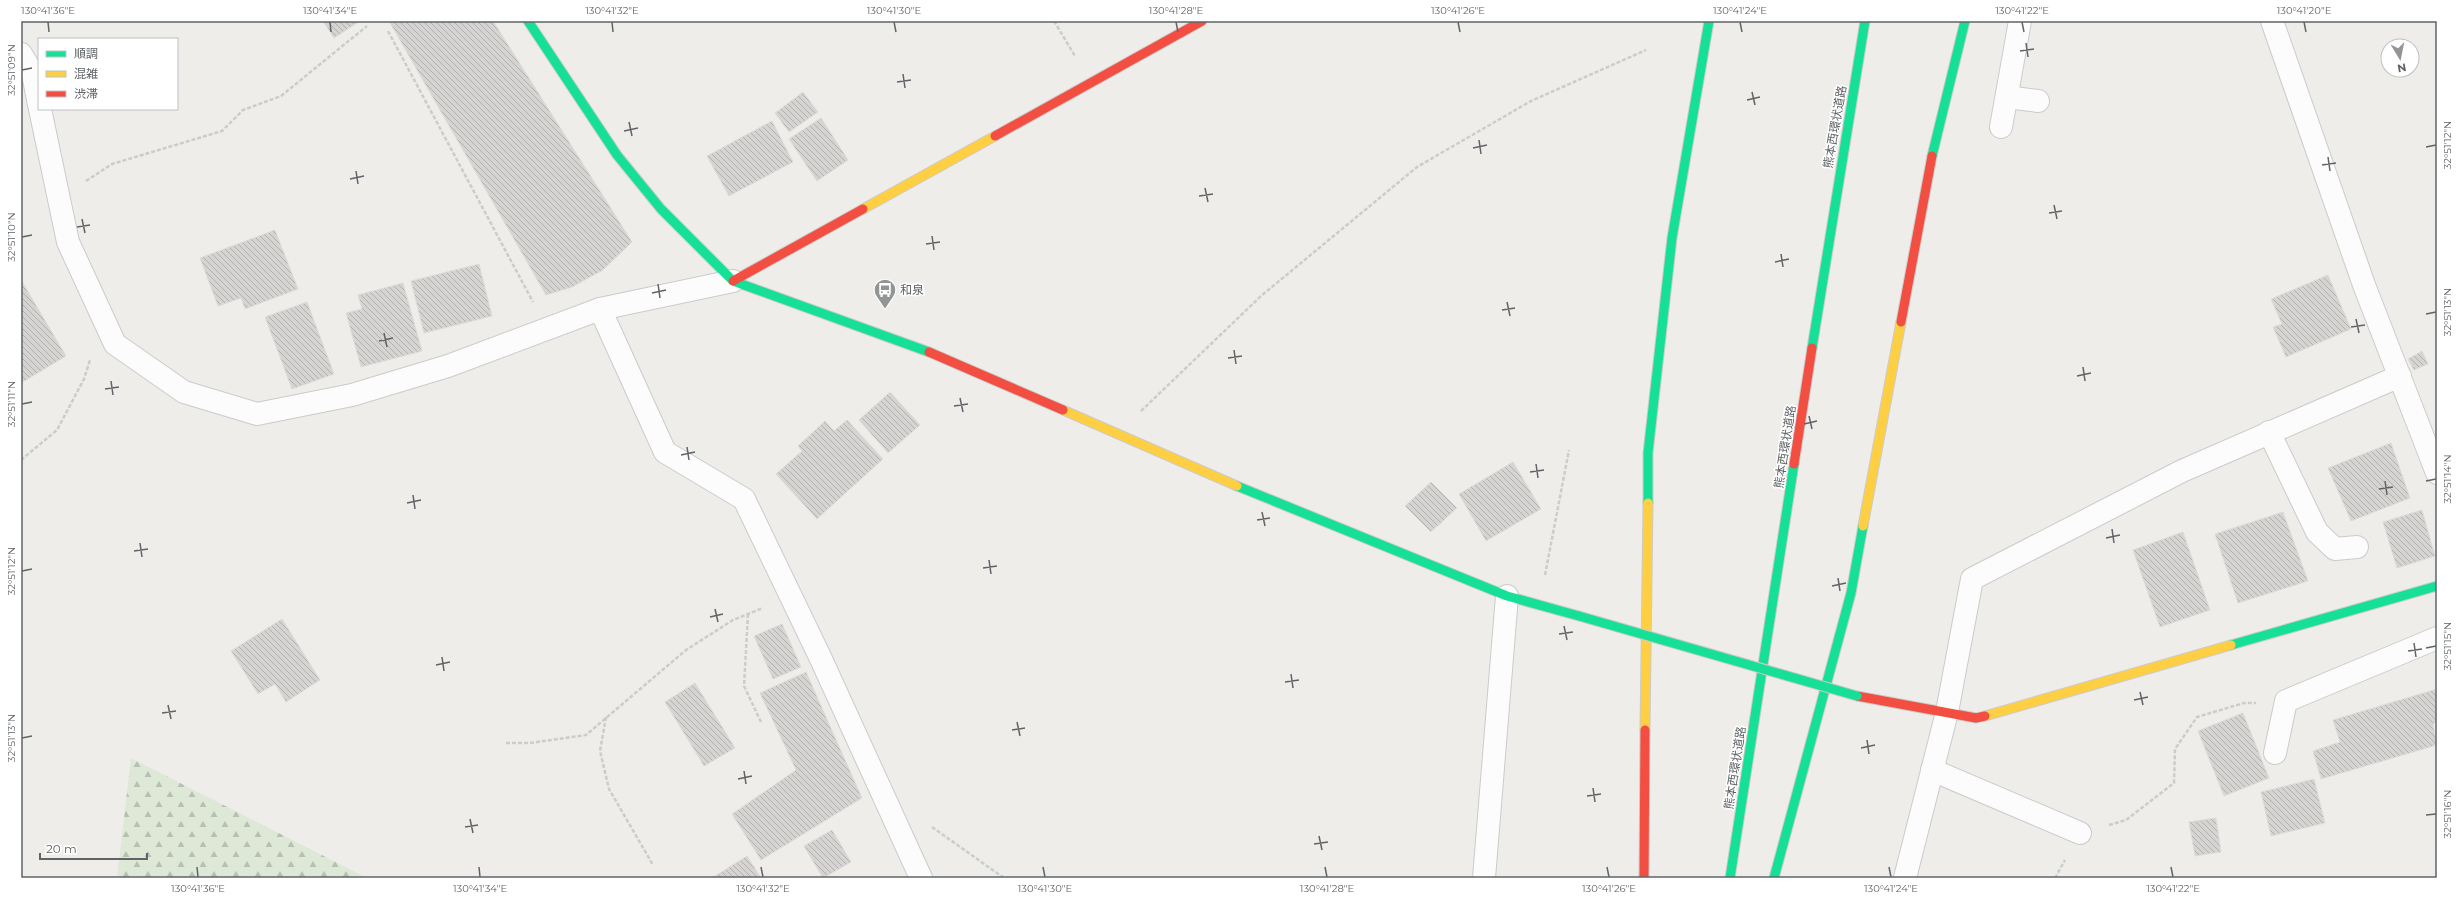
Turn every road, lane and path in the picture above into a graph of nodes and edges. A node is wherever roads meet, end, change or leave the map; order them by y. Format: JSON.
{"nodes":[{"id":1,"x":528,"y":21,"type":"edge"},
{"id":2,"x":1054,"y":21,"type":"edge"},
{"id":3,"x":1202,"y":21,"type":"edge"},
{"id":4,"x":1708,"y":21,"type":"edge"},
{"id":5,"x":1865,"y":21,"type":"edge"},
{"id":6,"x":1965,"y":21,"type":"edge"},
{"id":7,"x":2020,"y":21,"type":"edge"},
{"id":8,"x":2272,"y":21,"type":"edge"},
{"id":9,"x":367,"y":26,"type":"dead end"},
{"id":10,"x":388,"y":32,"type":"dead end"},
{"id":11,"x":1646,"y":50,"type":"dead end"},
{"id":12,"x":21,"y":54,"type":"edge"},
{"id":13,"x":1090,"y":83,"type":"junction"},
{"id":14,"x":2006,"y":97,"type":"junction"},
{"id":15,"x":38,"y":100,"type":"edge"},
{"id":16,"x":2038,"y":101,"type":"dead end"},
{"id":17,"x":40,"y":110,"type":"edge"},
{"id":18,"x":2001,"y":127,"type":"dead end"},
{"id":19,"x":58,"y":198,"type":"junction"},
{"id":20,"x":733,"y":281,"type":"junction"},
{"id":21,"x":600,"y":309,"type":"junction"},
{"id":22,"x":103,"y":319,"type":"junction"},
{"id":23,"x":546,"y":330,"type":"junction"},
{"id":24,"x":2400,"y":376,"type":"junction"},
{"id":25,"x":2269,"y":432,"type":"junction"},
{"id":26,"x":1118,"y":434,"type":"junction"},
{"id":27,"x":1569,"y":450,"type":"dead end"},
{"id":28,"x":21,"y":460,"type":"edge"},
{"id":29,"x":2437,"y":473,"type":"edge"},
{"id":30,"x":2358,"y":547,"type":"dead end"},
{"id":31,"x":2437,"y":586,"type":"edge"},
{"id":32,"x":1507,"y":596,"type":"junction"},
{"id":33,"x":791,"y":597,"type":"junction"},
{"id":34,"x":1539,"y":605,"type":"junction"},
{"id":35,"x":748,"y":614,"type":"junction"},
{"id":36,"x":2437,"y":638,"type":"edge"},
{"id":37,"x":2286,"y":701,"type":"junction"},
{"id":38,"x":1948,"y":712,"type":"junction"},
{"id":39,"x":606,"y":717,"type":"junction"},
{"id":40,"x":761,"y":722,"type":"dead end"},
{"id":41,"x":506,"y":743,"type":"dead end"},
{"id":42,"x":2275,"y":753,"type":"dead end"},
{"id":43,"x":1932,"y":770,"type":"junction"},
{"id":44,"x":893,"y":820,"type":"junction"},
{"id":45,"x":2080,"y":833,"type":"joint"},
{"id":46,"x":653,"y":865,"type":"dead end"},
{"id":47,"x":921,"y":878,"type":"edge"},
{"id":48,"x":1004,"y":878,"type":"edge"},
{"id":49,"x":1484,"y":878,"type":"edge"},
{"id":50,"x":1644,"y":878,"type":"edge"},
{"id":51,"x":1730,"y":878,"type":"edge"},
{"id":52,"x":1774,"y":878,"type":"edge"},
{"id":53,"x":1905,"y":878,"type":"edge"}],
"edges":[{"from":1,"to":20,"type":"main road"},
{"from":2,"to":13,"type":"path"},
{"from":3,"to":13,"type":"main road"},
{"from":4,"to":50,"type":"main road"},
{"from":5,"to":51,"type":"main road","name":"熊本西環状道路"},
{"from":6,"to":52,"type":"main road"},
{"from":7,"to":14,"type":"street"},
{"from":8,"to":24,"type":"street"},
{"from":9,"to":19,"type":"path"},
{"from":10,"to":23,"type":"path"},
{"from":11,"to":26,"type":"path"},
{"from":12,"to":15,"type":"street"},
{"from":13,"to":20,"type":"main road"},
{"from":14,"to":16,"type":"street"},
{"from":14,"to":18,"type":"street"},
{"from":17,"to":19,"type":"street"},
{"from":19,"to":22,"type":"street"},
{"from":20,"to":21,"type":"street"},
{"from":20,"to":26,"type":"main road"},
{"from":21,"to":23,"type":"street"},
{"from":21,"to":33,"type":"street"},
{"from":22,"to":23,"type":"street"},
{"from":22,"to":28,"type":"path"},
{"from":24,"to":25,"type":"street"},
{"from":24,"to":29,"type":"street"},
{"from":25,"to":30,"type":"street"},
{"from":25,"to":38,"type":"street"},
{"from":26,"to":32,"type":"main road"},
{"from":27,"to":34,"type":"path"},
{"from":31,"to":38,"type":"main road"},
{"from":32,"to":34,"type":"main road"},
{"from":32,"to":49,"type":"street"},
{"from":33,"to":35,"type":"path"},
{"from":33,"to":44,"type":"street"},
{"from":34,"to":38,"type":"main road","bridge":true},
{"from":35,"to":39,"type":"path"},
{"from":35,"to":40,"type":"path"},
{"from":36,"to":37,"type":"street"},
{"from":37,"to":42,"type":"street"},
{"from":37,"to":45,"type":"path"},
{"from":38,"to":43,"type":"street"},
{"from":39,"to":41,"type":"path"},
{"from":39,"to":46,"type":"path"},
{"from":43,"to":45,"type":"street"},
{"from":43,"to":53,"type":"street"},
{"from":44,"to":47,"type":"street"},
{"from":44,"to":48,"type":"path"}]}
